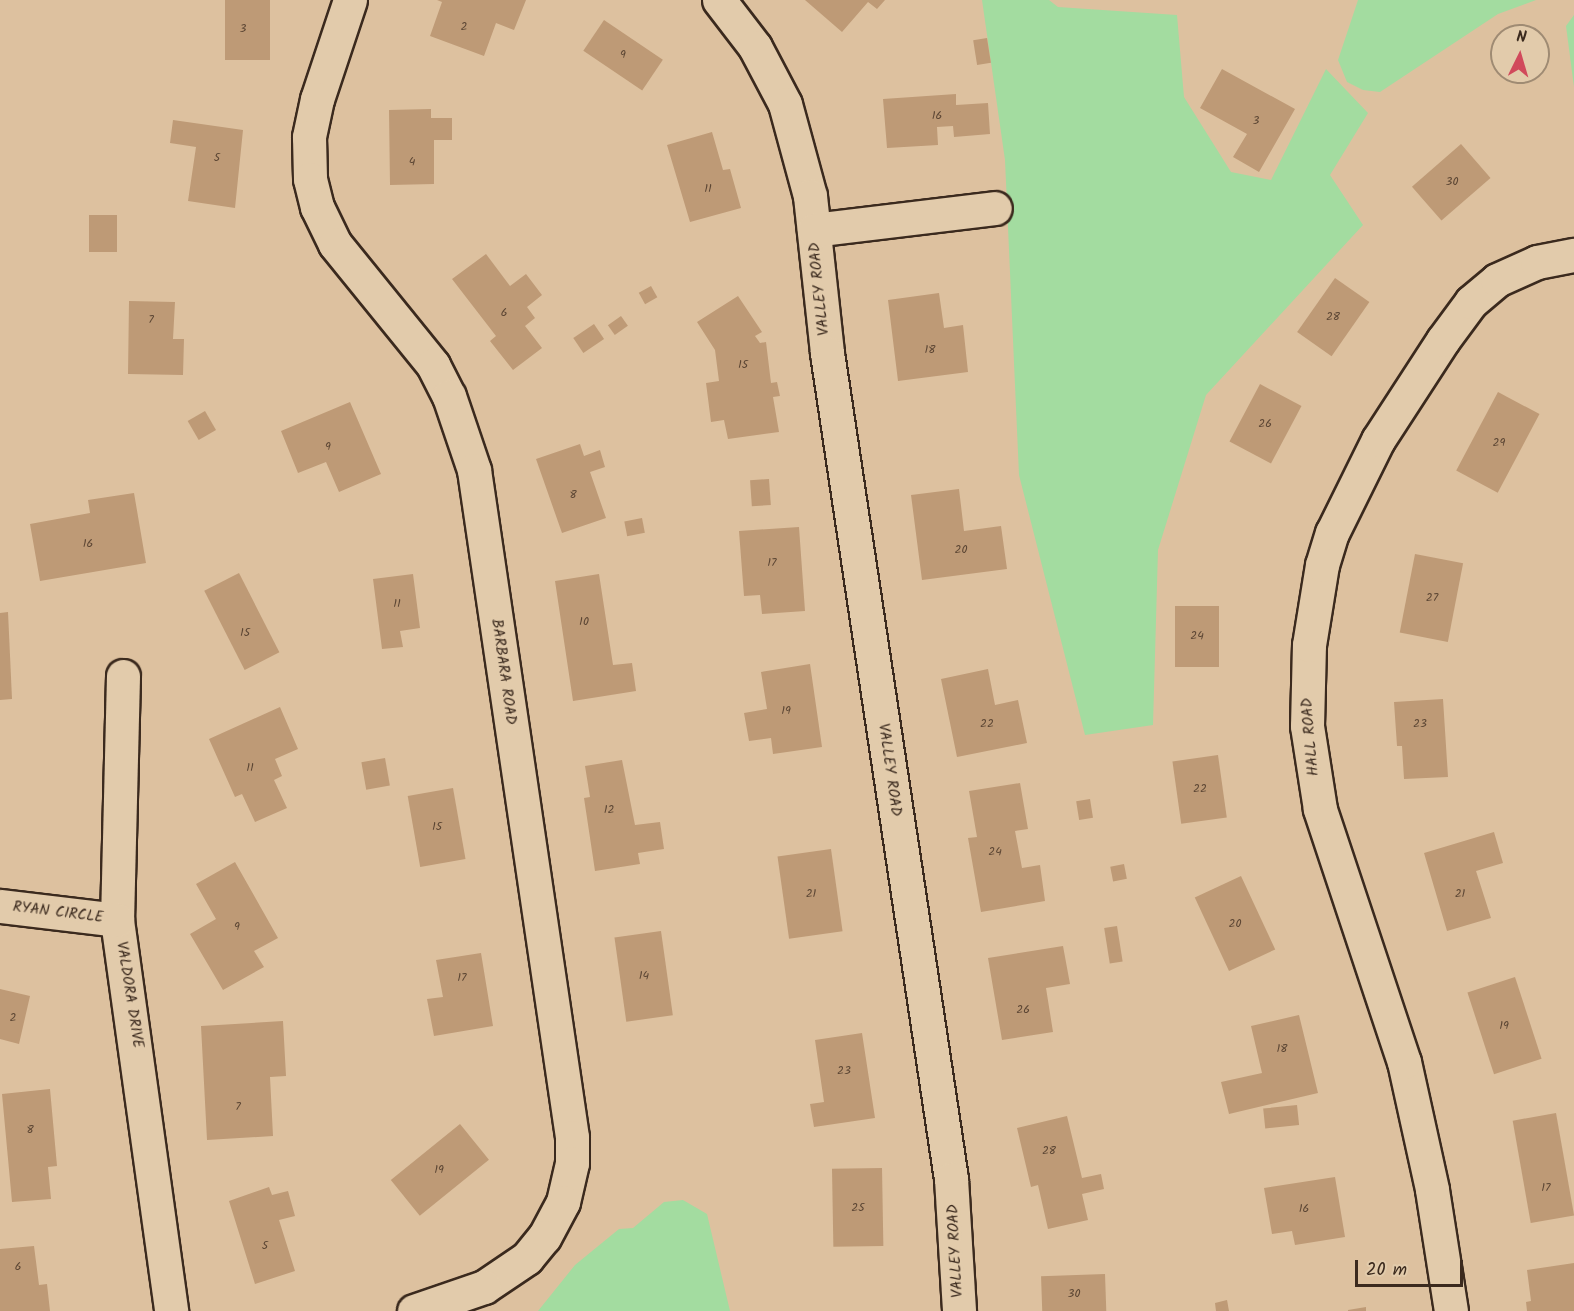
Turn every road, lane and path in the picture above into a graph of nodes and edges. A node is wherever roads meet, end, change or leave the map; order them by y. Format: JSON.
{"nodes":[{"id":1,"x":350,"y":0,"type":"edge"},
{"id":2,"x":719,"y":0,"type":"edge"},
{"id":3,"x":996,"y":208,"type":"dead end"},
{"id":4,"x":814,"y":230,"type":"junction"},
{"id":5,"x":1574,"y":255,"type":"edge"},
{"id":6,"x":123,"y":676,"type":"dead end"},
{"id":7,"x":0,"y":906,"type":"edge"},
{"id":8,"x":117,"y":920,"type":"junction"},
{"id":9,"x":171,"y":1311,"type":"edge"},
{"id":10,"x":414,"y":1311,"type":"edge"},
{"id":11,"x":959,"y":1311,"type":"edge"},
{"id":12,"x":1450,"y":1311,"type":"edge"}],
"edges":[{"from":1,"to":10,"type":"street","name":"BARBARA ROAD"},
{"from":2,"to":4,"type":"street","name":"VALLEY ROAD"},
{"from":3,"to":4,"type":"street","name":"VALLEY ROAD"},
{"from":4,"to":11,"type":"street","name":"VALLEY ROAD"},
{"from":5,"to":12,"type":"street","name":"HALL ROAD"},
{"from":6,"to":8,"type":"street","name":"VALDORA DRIVE"},
{"from":7,"to":8,"type":"street","name":"RYAN CIRCLE"},
{"from":8,"to":9,"type":"street","name":"VALDORA DRIVE"}]}
